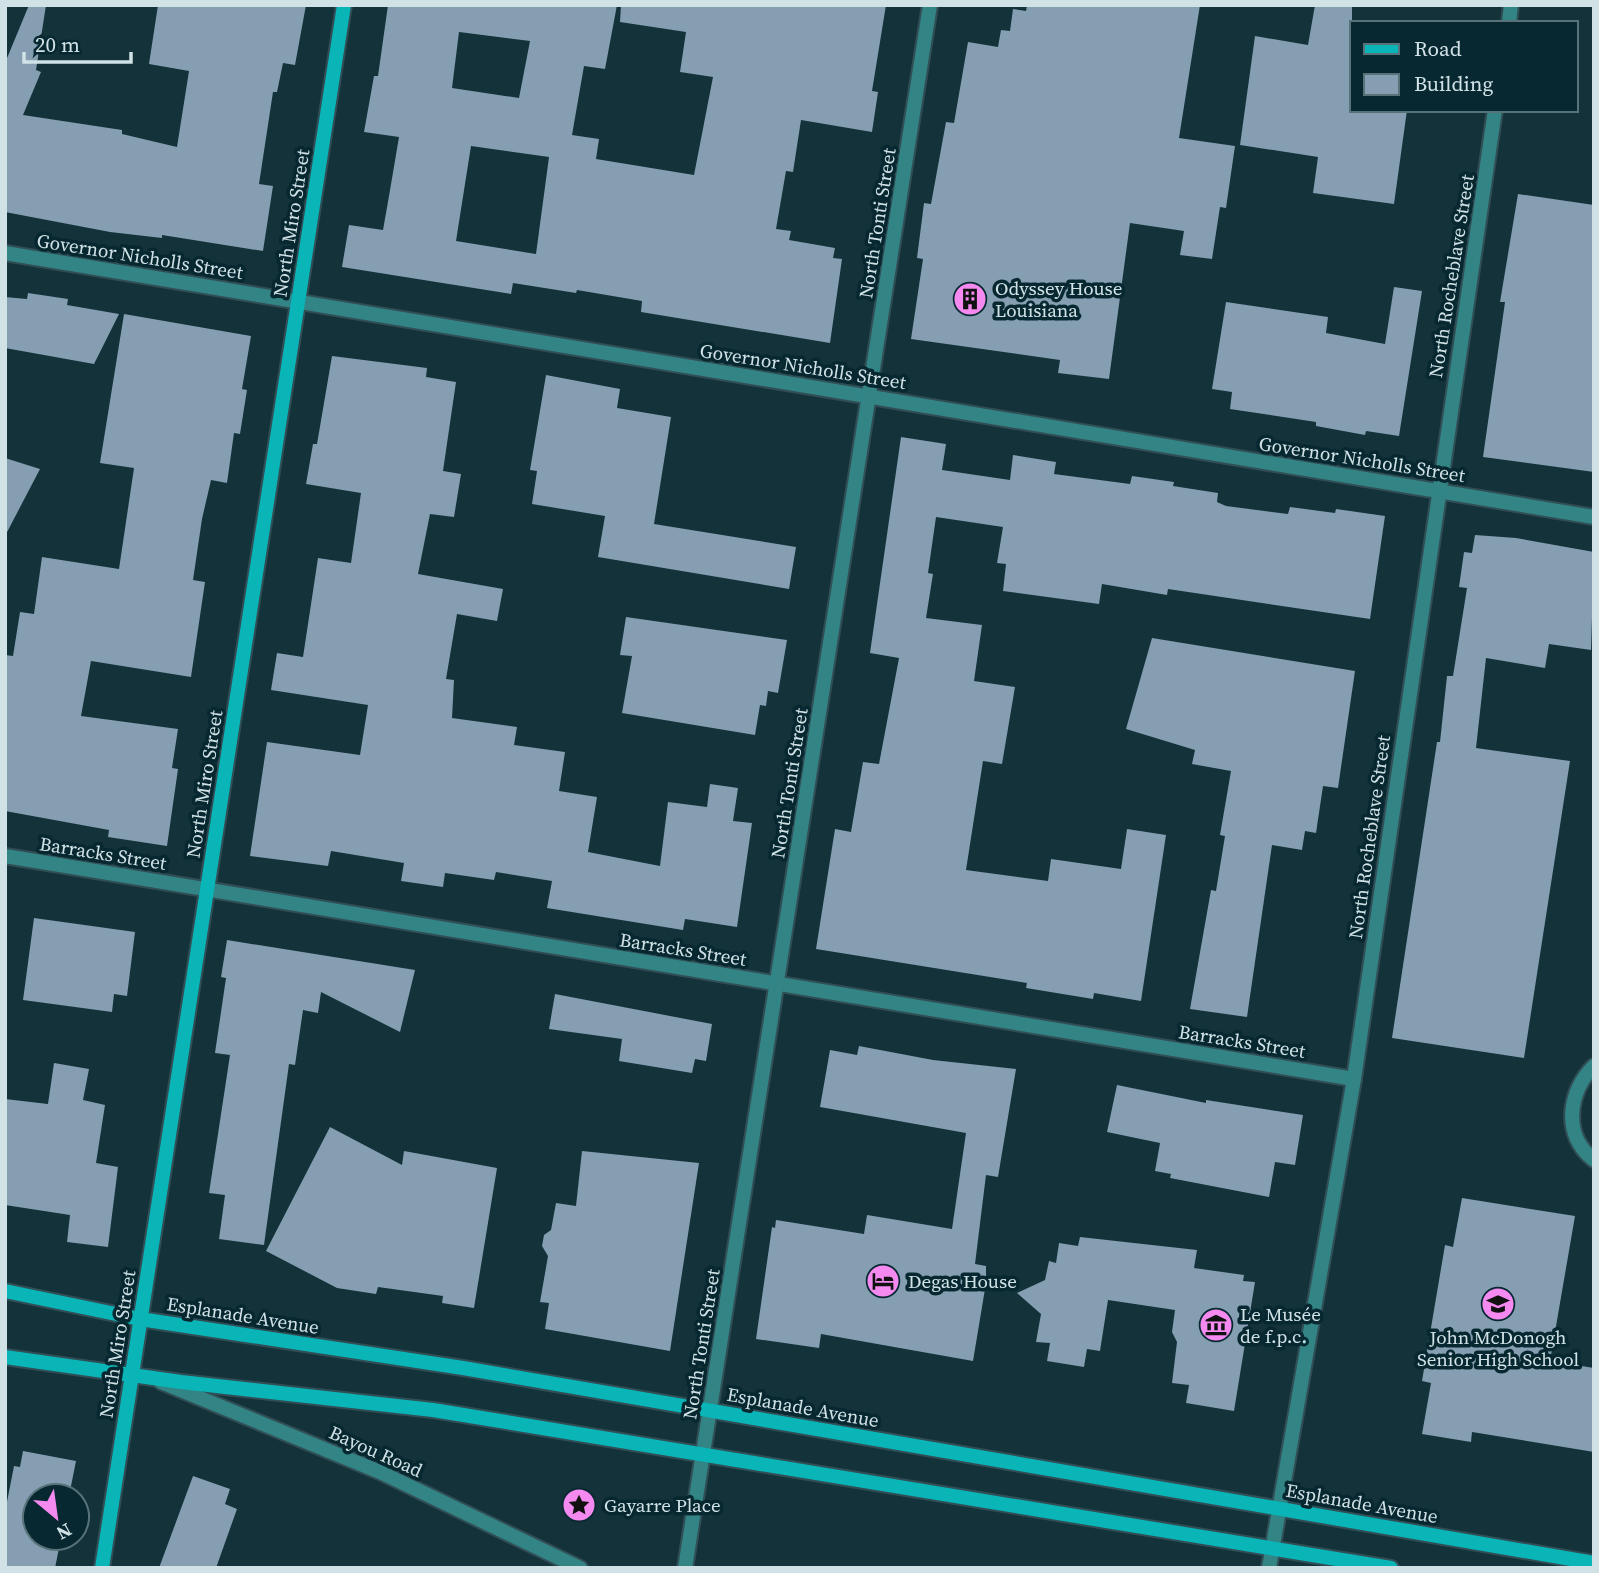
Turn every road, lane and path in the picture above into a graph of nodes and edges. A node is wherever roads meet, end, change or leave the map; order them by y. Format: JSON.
{"nodes":[{"id":1,"x":344,"y":5,"type":"edge"},
{"id":2,"x":930,"y":5,"type":"edge"},
{"id":3,"x":1495,"y":112,"type":"edge"},
{"id":4,"x":5,"y":253,"type":"edge"},
{"id":5,"x":299,"y":302,"type":"junction"},
{"id":6,"x":869,"y":397,"type":"junction"},
{"id":7,"x":1438,"y":491,"type":"junction"},
{"id":8,"x":1594,"y":517,"type":"edge"},
{"id":9,"x":5,"y":856,"type":"edge"},
{"id":10,"x":207,"y":890,"type":"junction"},
{"id":11,"x":777,"y":984,"type":"junction"},
{"id":12,"x":1594,"y":1066,"type":"edge"},
{"id":13,"x":1354,"y":1079,"type":"junction"},
{"id":14,"x":1594,"y":1160,"type":"edge"},
{"id":15,"x":5,"y":1291,"type":"edge"},
{"id":16,"x":141,"y":1319,"type":"junction"},
{"id":17,"x":5,"y":1357,"type":"edge"},
{"id":18,"x":132,"y":1376,"type":"junction"},
{"id":19,"x":153,"y":1378,"type":"junction"},
{"id":20,"x":710,"y":1411,"type":"junction"},
{"id":21,"x":703,"y":1454,"type":"junction"},
{"id":22,"x":1281,"y":1509,"type":"junction"},
{"id":23,"x":1273,"y":1548,"type":"junction"},
{"id":24,"x":1594,"y":1563,"type":"edge"},
{"id":25,"x":102,"y":1568,"type":"edge"},
{"id":26,"x":580,"y":1568,"type":"edge"},
{"id":27,"x":685,"y":1568,"type":"edge"},
{"id":28,"x":1269,"y":1568,"type":"edge"},
{"id":29,"x":1391,"y":1568,"type":"edge"}],
"edges":[{"from":1,"to":5,"type":"street","name":"North Miro Street"},
{"from":2,"to":6,"type":"street","name":"North Tonti Street"},
{"from":3,"to":7,"type":"street","name":"North Rocheblave Street"},
{"from":4,"to":5,"type":"street","name":"Governor Nicholls Street"},
{"from":5,"to":6,"type":"street","name":"Governor Nicholls Street"},
{"from":5,"to":10,"type":"street","name":"North Miro Street"},
{"from":6,"to":7,"type":"street","name":"Governor Nicholls Street"},
{"from":6,"to":11,"type":"street","name":"North Tonti Street"},
{"from":7,"to":8,"type":"street","name":"Governor Nicholls Street"},
{"from":7,"to":13,"type":"street","name":"North Rocheblave Street"},
{"from":9,"to":10,"type":"street","name":"Barracks Street"},
{"from":10,"to":11,"type":"street","name":"Barracks Street"},
{"from":10,"to":16,"type":"street","name":"North Miro Street"},
{"from":11,"to":13,"type":"street","name":"Barracks Street"},
{"from":11,"to":20,"type":"street","name":"North Tonti Street"},
{"from":12,"to":14,"type":"street"},
{"from":13,"to":22,"type":"street","name":"North Rocheblave Street"},
{"from":15,"to":16,"type":"street","name":"Esplanade Avenue"},
{"from":16,"to":18,"type":"street","name":"North Miro Street"},
{"from":16,"to":20,"type":"street","name":"Esplanade Avenue"},
{"from":17,"to":18,"type":"street"},
{"from":18,"to":19,"type":"street"},
{"from":18,"to":25,"type":"street","name":"North Miro Street"},
{"from":19,"to":21,"type":"street"},
{"from":19,"to":26,"type":"street","name":"Bayou Road"},
{"from":20,"to":21,"type":"street","name":"North Tonti Street"},
{"from":20,"to":22,"type":"street","name":"Esplanade Avenue"},
{"from":21,"to":23,"type":"street"},
{"from":21,"to":27,"type":"street","name":"North Tonti Street"},
{"from":22,"to":23,"type":"street","name":"North Rocheblave Street"},
{"from":22,"to":24,"type":"street","name":"Esplanade Avenue"},
{"from":23,"to":28,"type":"street","name":"North Rocheblave Street"},
{"from":23,"to":29,"type":"street"}]}
